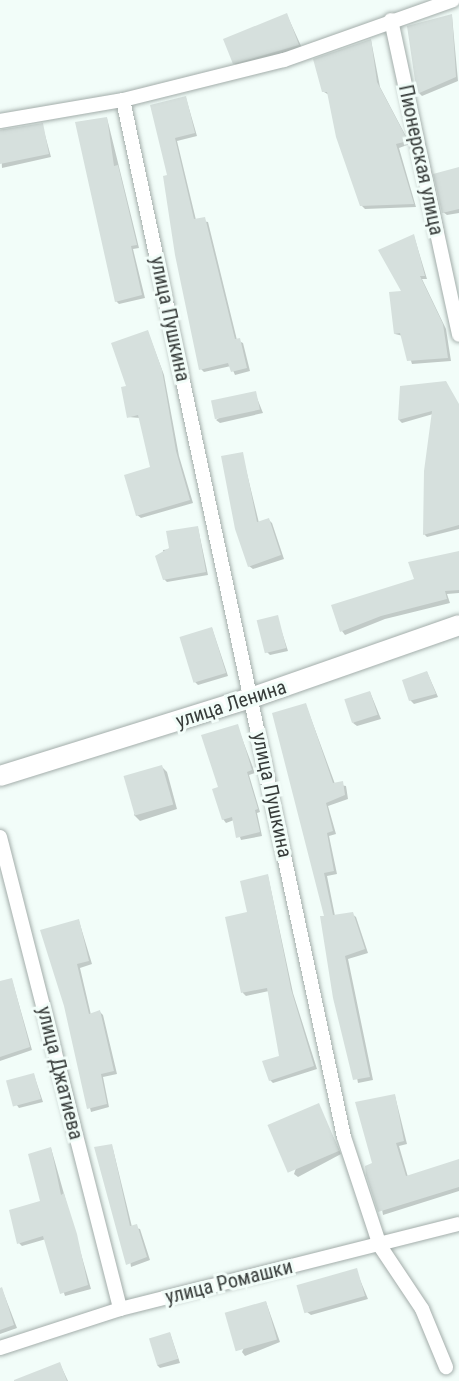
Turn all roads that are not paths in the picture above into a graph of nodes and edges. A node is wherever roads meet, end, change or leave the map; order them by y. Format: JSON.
{"nodes":[{"id":1,"x":453,"y":0,"type":"edge"},
{"id":2,"x":391,"y":20,"type":"junction"},
{"id":3,"x":123,"y":100,"type":"junction"},
{"id":4,"x":0,"y":120,"type":"edge"},
{"id":5,"x":459,"y":335,"type":"edge"},
{"id":6,"x":459,"y":625,"type":"edge"},
{"id":7,"x":252,"y":698,"type":"junction"},
{"id":8,"x":0,"y":776,"type":"edge"},
{"id":9,"x":0,"y":837,"type":"edge"},
{"id":10,"x":459,"y":1224,"type":"edge"},
{"id":11,"x":380,"y":1246,"type":"junction"},
{"id":12,"x":120,"y":1309,"type":"junction"},
{"id":13,"x":0,"y":1348,"type":"edge"},
{"id":14,"x":446,"y":1366,"type":"dead end"}],
"edges":[{"from":1,"to":2,"type":"street"},
{"from":2,"to":3,"type":"street"},
{"from":2,"to":5,"type":"street","name":"Пионерская улица"},
{"from":3,"to":4,"type":"street"},
{"from":3,"to":7,"type":"street","name":"улица Пушкина"},
{"from":6,"to":7,"type":"street","name":"улица Ленина"},
{"from":7,"to":8,"type":"street","name":"улица Ленина"},
{"from":7,"to":11,"type":"street","name":"улица Пушкина"},
{"from":9,"to":12,"type":"street","name":"улица Джатиева"},
{"from":10,"to":11,"type":"street","name":"улица Ромашки"},
{"from":11,"to":12,"type":"street","name":"улица Ромашки"},
{"from":11,"to":14,"type":"street","name":"улица Пушкина"},
{"from":12,"to":13,"type":"street","name":"улица Ромашки"}]}
